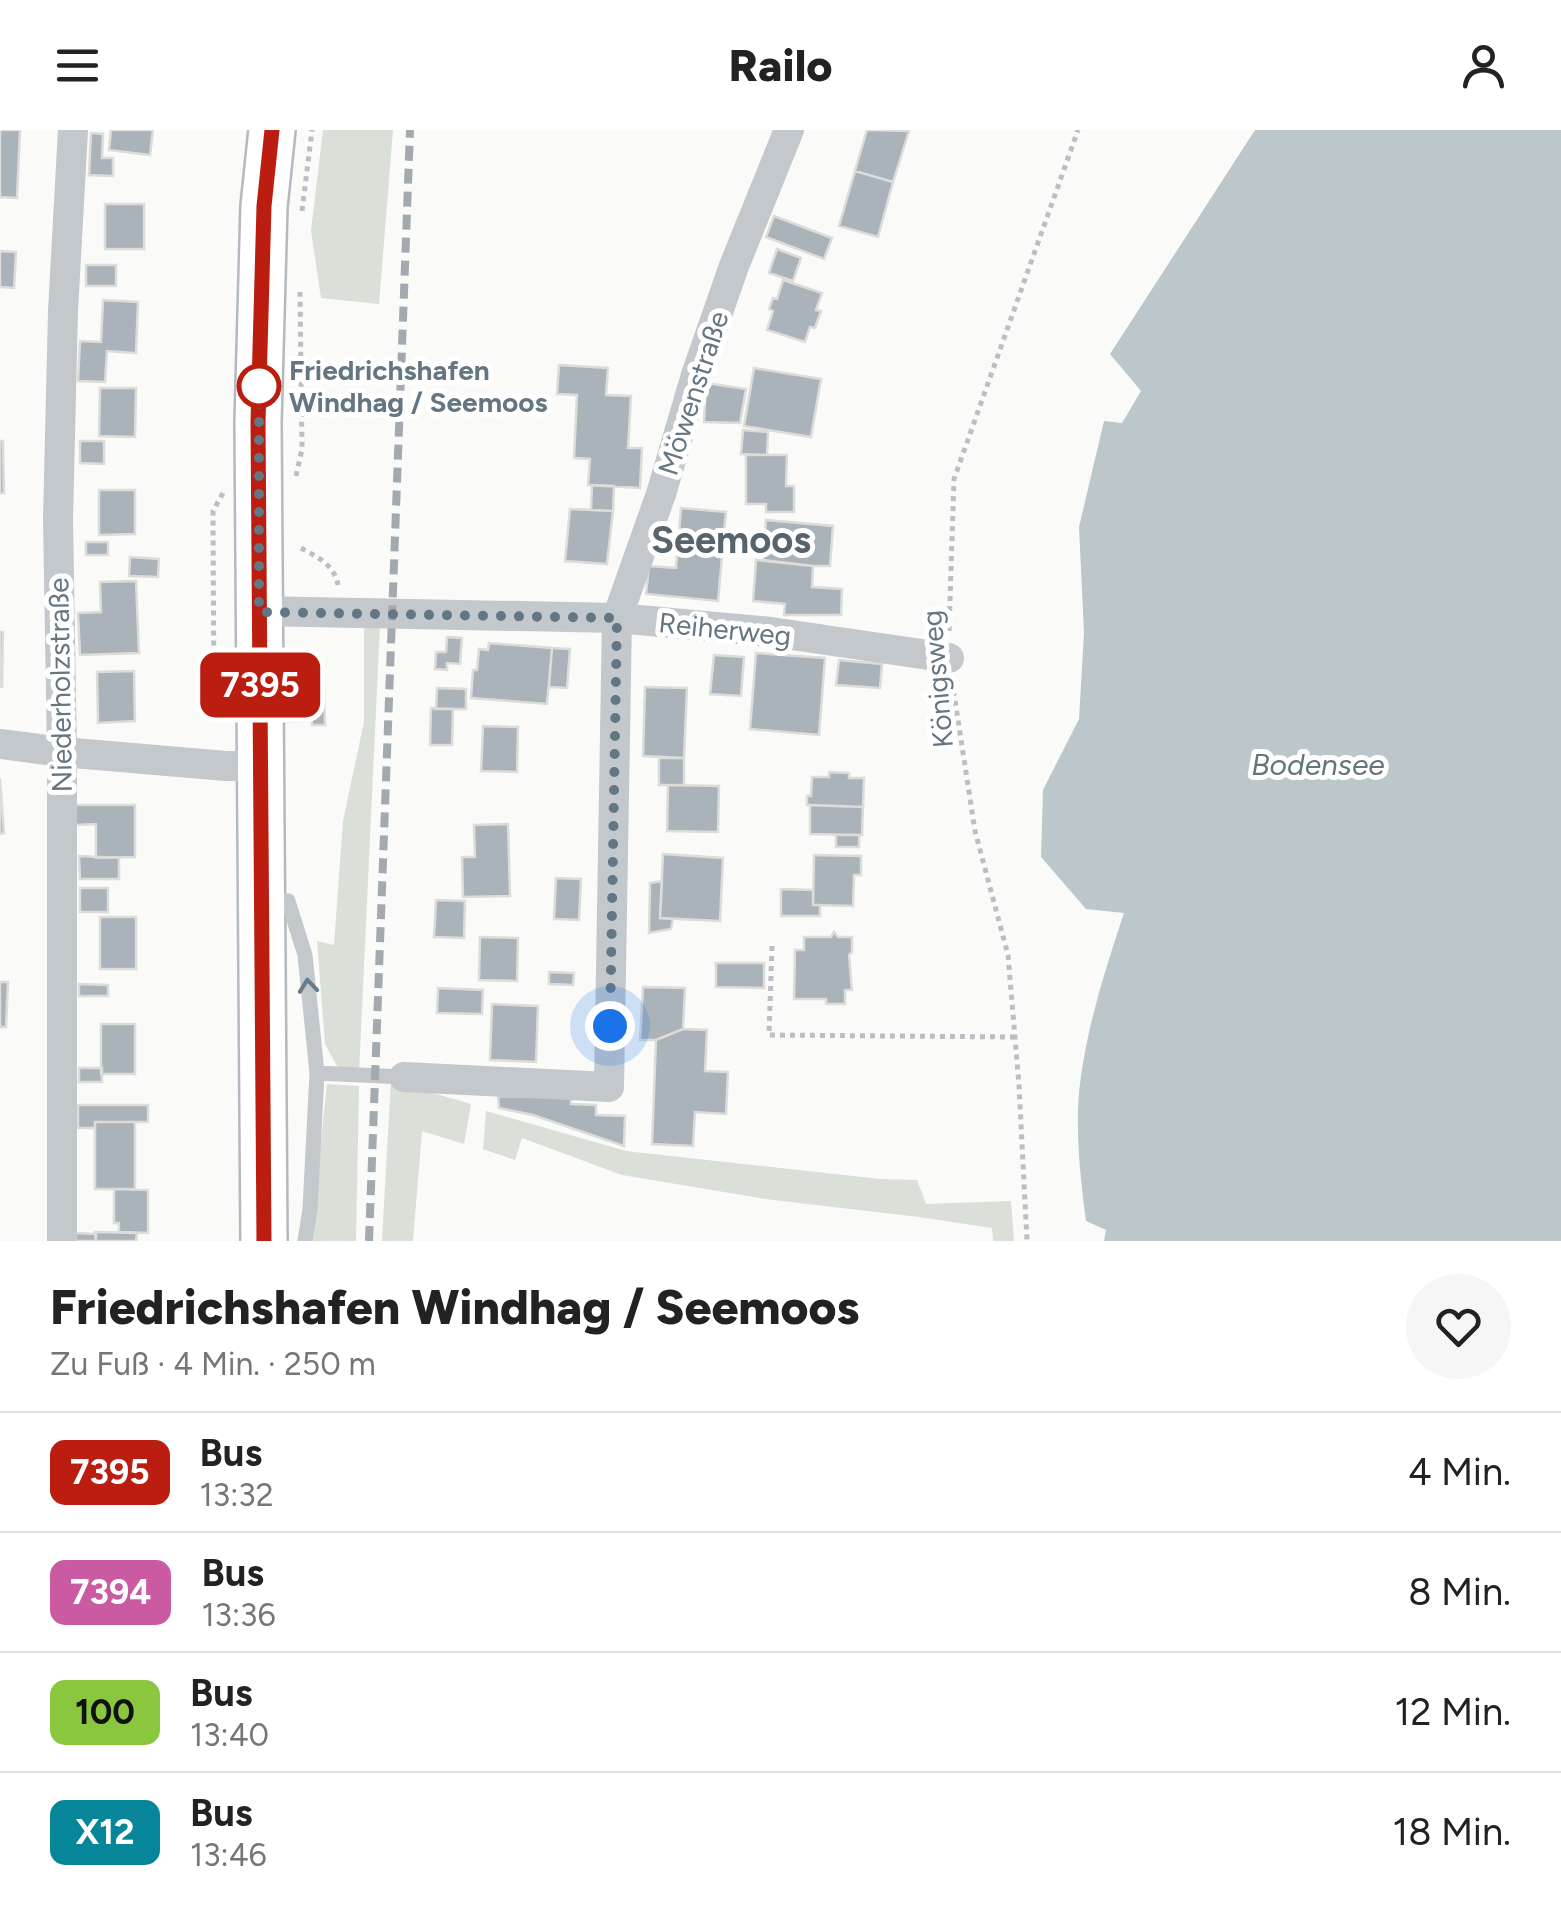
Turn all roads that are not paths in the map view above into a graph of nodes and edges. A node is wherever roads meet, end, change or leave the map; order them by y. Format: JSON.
{"nodes":[{"id":1,"x":73,"y":130,"type":"edge"},
{"id":2,"x":272,"y":130,"type":"edge"},
{"id":3,"x":789,"y":130,"type":"edge"},
{"id":4,"x":259,"y":612,"type":"junction"},
{"id":5,"x":617,"y":618,"type":"junction"},
{"id":6,"x":949,"y":658,"type":"road end"},
{"id":7,"x":0,"y":744,"type":"edge"},
{"id":8,"x":62,"y":752,"type":"junction"},
{"id":9,"x":261,"y":766,"type":"junction"},
{"id":10,"x":275,"y":902,"type":"junction"},
{"id":11,"x":317,"y":1073,"type":"junction"},
{"id":12,"x":404,"y":1076,"type":"joint"},
{"id":13,"x":62,"y":1241,"type":"edge"},
{"id":14,"x":264,"y":1241,"type":"edge"},
{"id":15,"x":305,"y":1241,"type":"edge"}],
"edges":[{"from":1,"to":8,"type":"street","name":"Niederholzstraße"},
{"from":2,"to":4,"type":"main road"},
{"from":3,"to":5,"type":"street","name":"Möwenstraße"},
{"from":4,"to":5,"type":"street","name":"Reiherweg"},
{"from":4,"to":9,"type":"main road"},
{"from":5,"to":6,"type":"street","name":"Reiherweg"},
{"from":5,"to":12,"type":"street","name":"Möwenstraße"},
{"from":7,"to":8,"type":"street"},
{"from":8,"to":9,"type":"street"},
{"from":8,"to":13,"type":"street","name":"Niederholzstraße"},
{"from":9,"to":10,"type":"main road"},
{"from":11,"to":10,"type":"lane","one_way":true},
{"from":10,"to":14,"type":"main road"},
{"from":11,"to":12,"type":"lane","name":"Möwenstraße"},
{"from":11,"to":15,"type":"lane"}]}
